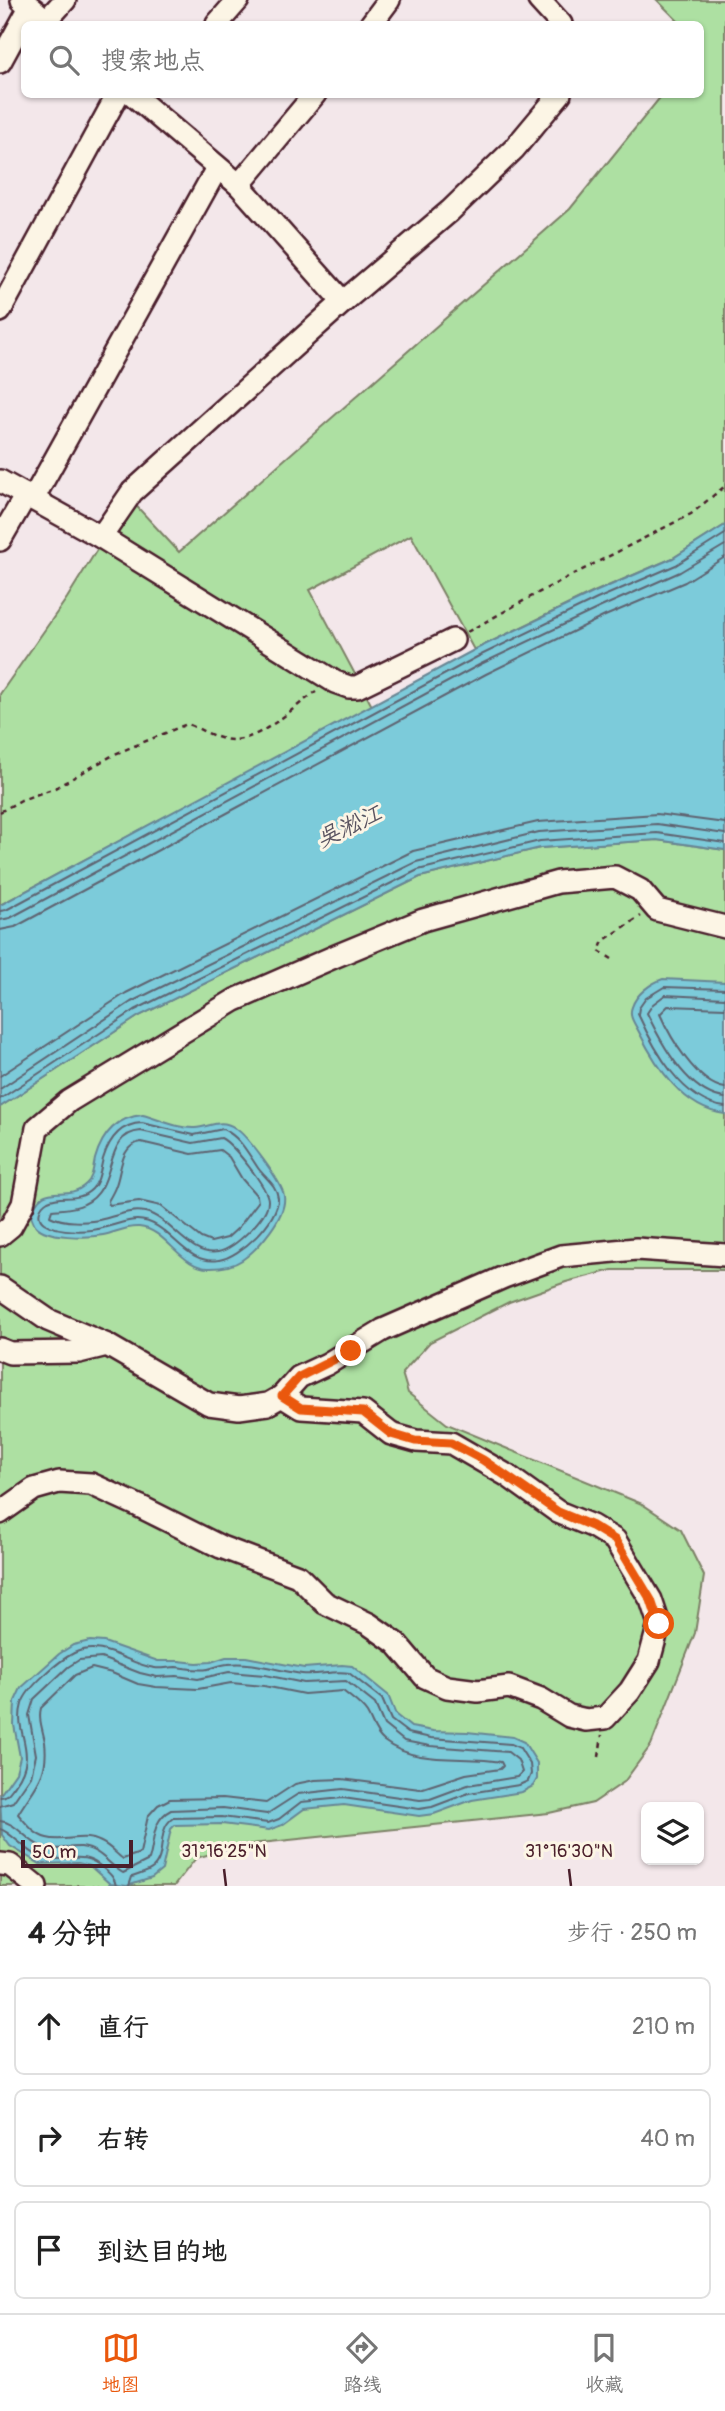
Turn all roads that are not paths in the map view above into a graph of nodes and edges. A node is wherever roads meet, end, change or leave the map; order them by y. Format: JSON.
{"nodes":[{"id":1,"x":65,"y":0,"type":"edge"},
{"id":2,"x":238,"y":0,"type":"edge"},
{"id":3,"x":389,"y":0,"type":"edge"},
{"id":4,"x":539,"y":0,"type":"edge"},
{"id":5,"x":37,"y":13,"type":"edge"},
{"id":6,"x":220,"y":21,"type":"edge"},
{"id":7,"x":373,"y":21,"type":"edge"},
{"id":8,"x":558,"y":21,"type":"edge"},
{"id":9,"x":21,"y":34,"type":"edge"},
{"id":10,"x":0,"y":62,"type":"edge"},
{"id":11,"x":116,"y":98,"type":"edge"},
{"id":12,"x":312,"y":98,"type":"edge"},
{"id":13,"x":557,"y":98,"type":"edge"},
{"id":14,"x":145,"y":99,"type":"edge"},
{"id":15,"x":217,"y":168,"type":"junction"},
{"id":16,"x":239,"y":185,"type":"junction"},
{"id":17,"x":343,"y":302,"type":"junction"},
{"id":18,"x":0,"y":312,"type":"edge"},
{"id":19,"x":0,"y":481,"type":"edge"},
{"id":20,"x":30,"y":497,"type":"junction"},
{"id":21,"x":101,"y":537,"type":"junction"},
{"id":22,"x":0,"y":540,"type":"edge"},
{"id":23,"x":453,"y":640,"type":"road end"},
{"id":24,"x":725,"y":927,"type":"edge"},
{"id":25,"x":0,"y":1235,"type":"edge"},
{"id":26,"x":725,"y":1255,"type":"edge"},
{"id":27,"x":0,"y":1275,"type":"edge"},
{"id":28,"x":0,"y":1287,"type":"edge"},
{"id":29,"x":107,"y":1345,"type":"junction"},
{"id":30,"x":0,"y":1349,"type":"edge"},
{"id":31,"x":282,"y":1396,"type":"junction"},
{"id":32,"x":0,"y":1513,"type":"edge"},
{"id":33,"x":0,"y":1864,"type":"edge"},
{"id":34,"x":36,"y":1886,"type":"edge"}],
"edges":[{"from":1,"to":5,"type":"street"},
{"from":2,"to":6,"type":"street"},
{"from":3,"to":7,"type":"street"},
{"from":4,"to":8,"type":"street"},
{"from":9,"to":10,"type":"street"},
{"from":11,"to":18,"type":"street"},
{"from":12,"to":16,"type":"street"},
{"from":13,"to":17,"type":"street"},
{"from":14,"to":15,"type":"street"},
{"from":15,"to":16,"type":"street"},
{"from":15,"to":20,"type":"street"},
{"from":16,"to":17,"type":"street"},
{"from":17,"to":21,"type":"street"},
{"from":19,"to":20,"type":"street"},
{"from":20,"to":21,"type":"street"},
{"from":20,"to":22,"type":"street"},
{"from":21,"to":23,"type":"street"},
{"from":24,"to":25,"type":"street"},
{"from":26,"to":31,"type":"street"},
{"from":27,"to":28,"type":"street"},
{"from":28,"to":29,"type":"street"},
{"from":29,"to":30,"type":"street"},
{"from":29,"to":31,"type":"street"},
{"from":31,"to":32,"type":"street"},
{"from":33,"to":34,"type":"street"}]}
